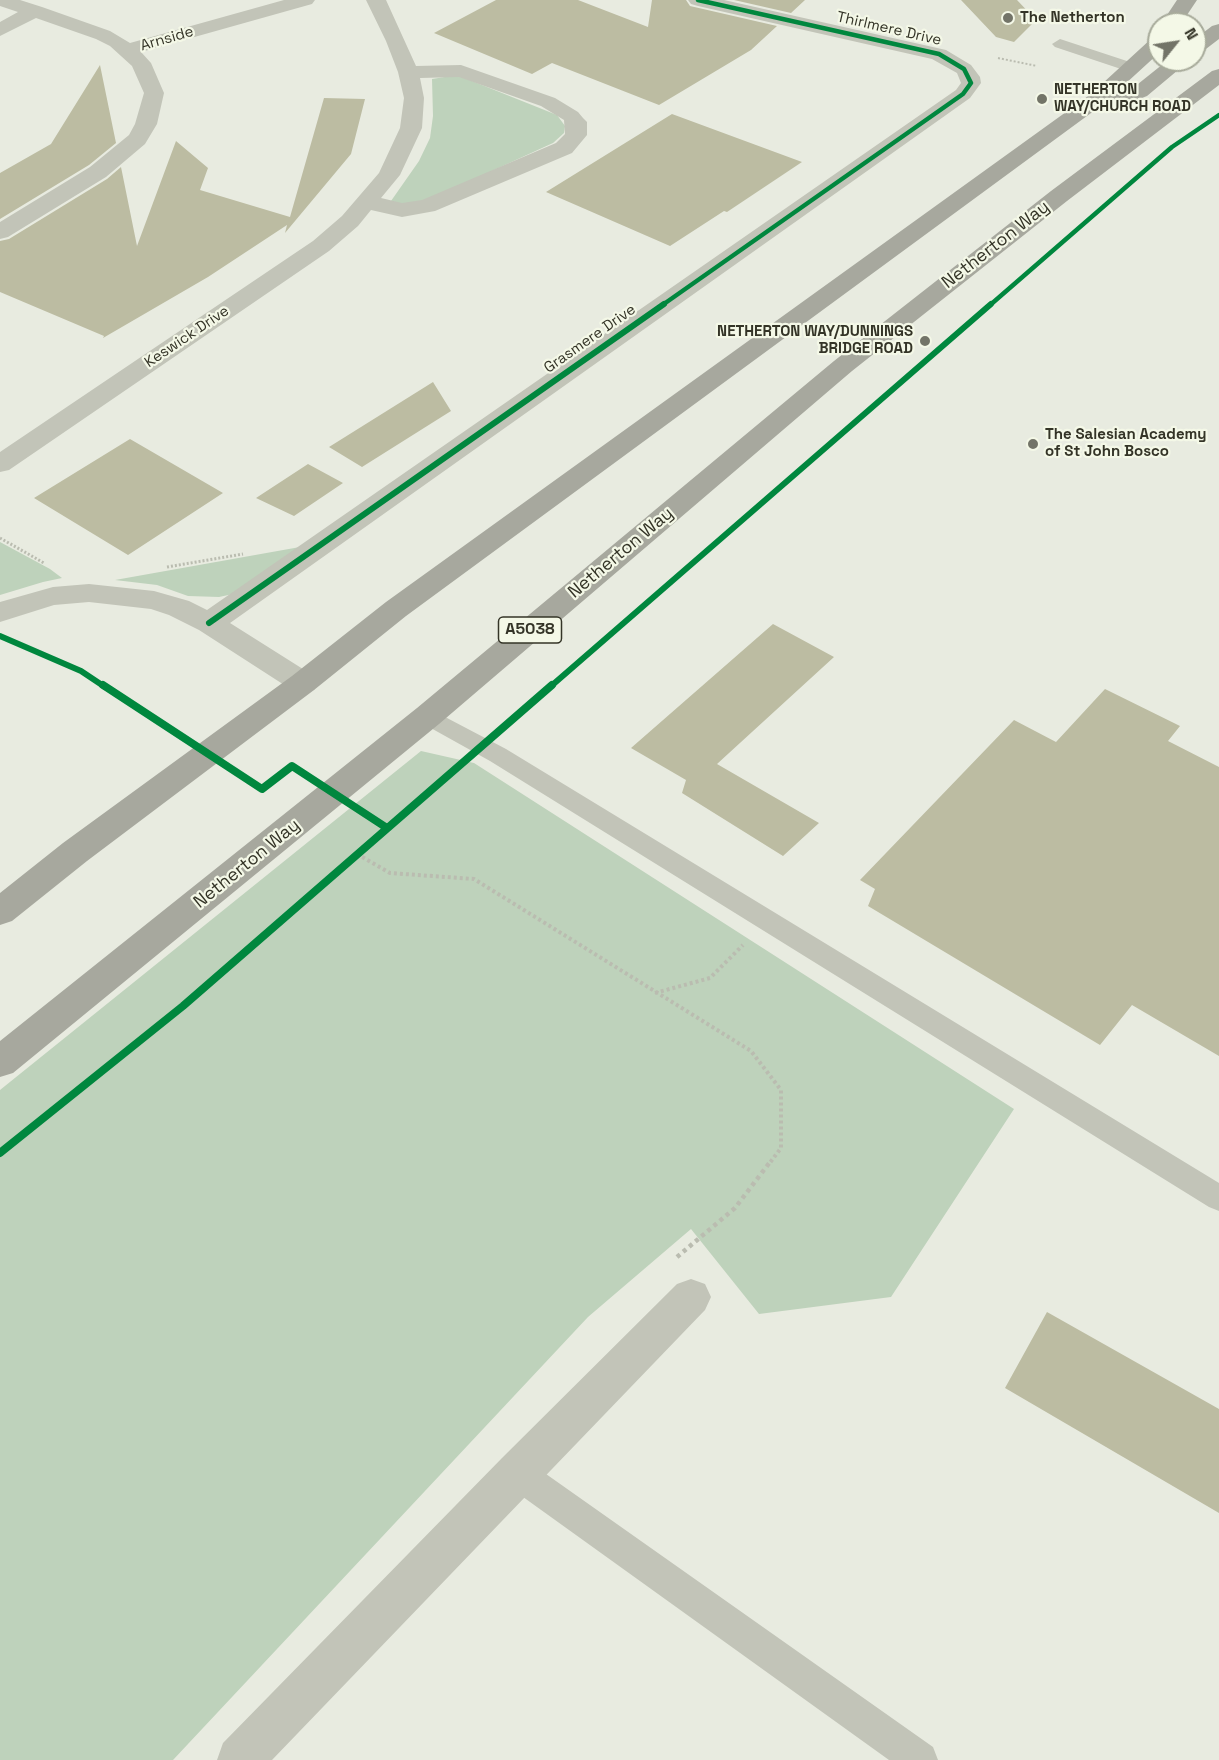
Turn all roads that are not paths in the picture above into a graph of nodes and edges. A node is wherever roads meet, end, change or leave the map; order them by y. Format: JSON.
{"nodes":[{"id":1,"x":1,"y":0,"type":"edge"},
{"id":2,"x":304,"y":0,"type":"edge"},
{"id":3,"x":376,"y":0,"type":"edge"},
{"id":4,"x":698,"y":0,"type":"edge"},
{"id":5,"x":35,"y":11,"type":"junction"},
{"id":6,"x":0,"y":30,"type":"edge"},
{"id":7,"x":1060,"y":44,"type":"dead end"},
{"id":8,"x":127,"y":50,"type":"junction"},
{"id":9,"x":1147,"y":54,"type":"edge"},
{"id":10,"x":1133,"y":68,"type":"junction"},
{"id":11,"x":964,"y":69,"type":"joint"},
{"id":12,"x":408,"y":72,"type":"junction"},
{"id":13,"x":1165,"y":72,"type":"edge"},
{"id":14,"x":1218,"y":77,"type":"edge"},
{"id":15,"x":1057,"y":128,"type":"junction"},
{"id":16,"x":367,"y":202,"type":"junction"},
{"id":17,"x":0,"y":232,"type":"edge"},
{"id":18,"x":0,"y":464,"type":"edge"},
{"id":19,"x":0,"y":612,"type":"edge"},
{"id":20,"x":208,"y":623,"type":"junction"},
{"id":21,"x":303,"y":683,"type":"junction"},
{"id":22,"x":428,"y":716,"type":"junction"},
{"id":23,"x":0,"y":912,"type":"edge"},
{"id":24,"x":0,"y":1062,"type":"edge"},
{"id":25,"x":1219,"y":1198,"type":"edge"},
{"id":26,"x":691,"y":1297,"type":"road end"},
{"id":27,"x":517,"y":1473,"type":"junction"},
{"id":28,"x":240,"y":1760,"type":"edge"},
{"id":29,"x":920,"y":1760,"type":"edge"}],
"edges":[{"from":1,"to":5,"type":"street","name":"Arnside"},
{"from":2,"to":8,"type":"street","name":"Arnside"},
{"from":3,"to":12,"type":"street","name":"Keswick Drive"},
{"from":4,"to":11,"type":"street","name":"Thirlmere Drive"},
{"from":5,"to":6,"type":"street"},
{"from":5,"to":8,"type":"street","name":"Arnside"},
{"from":7,"to":10,"type":"lane"},
{"from":8,"to":17,"type":"street"},
{"from":9,"to":10,"type":"main road"},
{"from":10,"to":15,"type":"main road"},
{"from":11,"to":20,"type":"street","name":"Grasmere Drive"},
{"from":12,"to":16,"type":"street","name":"Keswick Drive"},
{"from":12,"to":16,"type":"street"},
{"from":13,"to":15,"type":"main road"},
{"from":14,"to":22,"type":"main road","name":"Netherton Way","number":"A5038"},
{"from":15,"to":21,"type":"main road"},
{"from":16,"to":18,"type":"street","name":"Keswick Drive"},
{"from":19,"to":20,"type":"street"},
{"from":20,"to":21,"type":"street"},
{"from":21,"to":23,"type":"main road"},
{"from":22,"to":24,"type":"main road","name":"Netherton Way","number":"A5038"},
{"from":22,"to":25,"type":"lane"},
{"from":26,"to":27,"type":"street"},
{"from":27,"to":28,"type":"street"},
{"from":27,"to":29,"type":"lane"}]}
